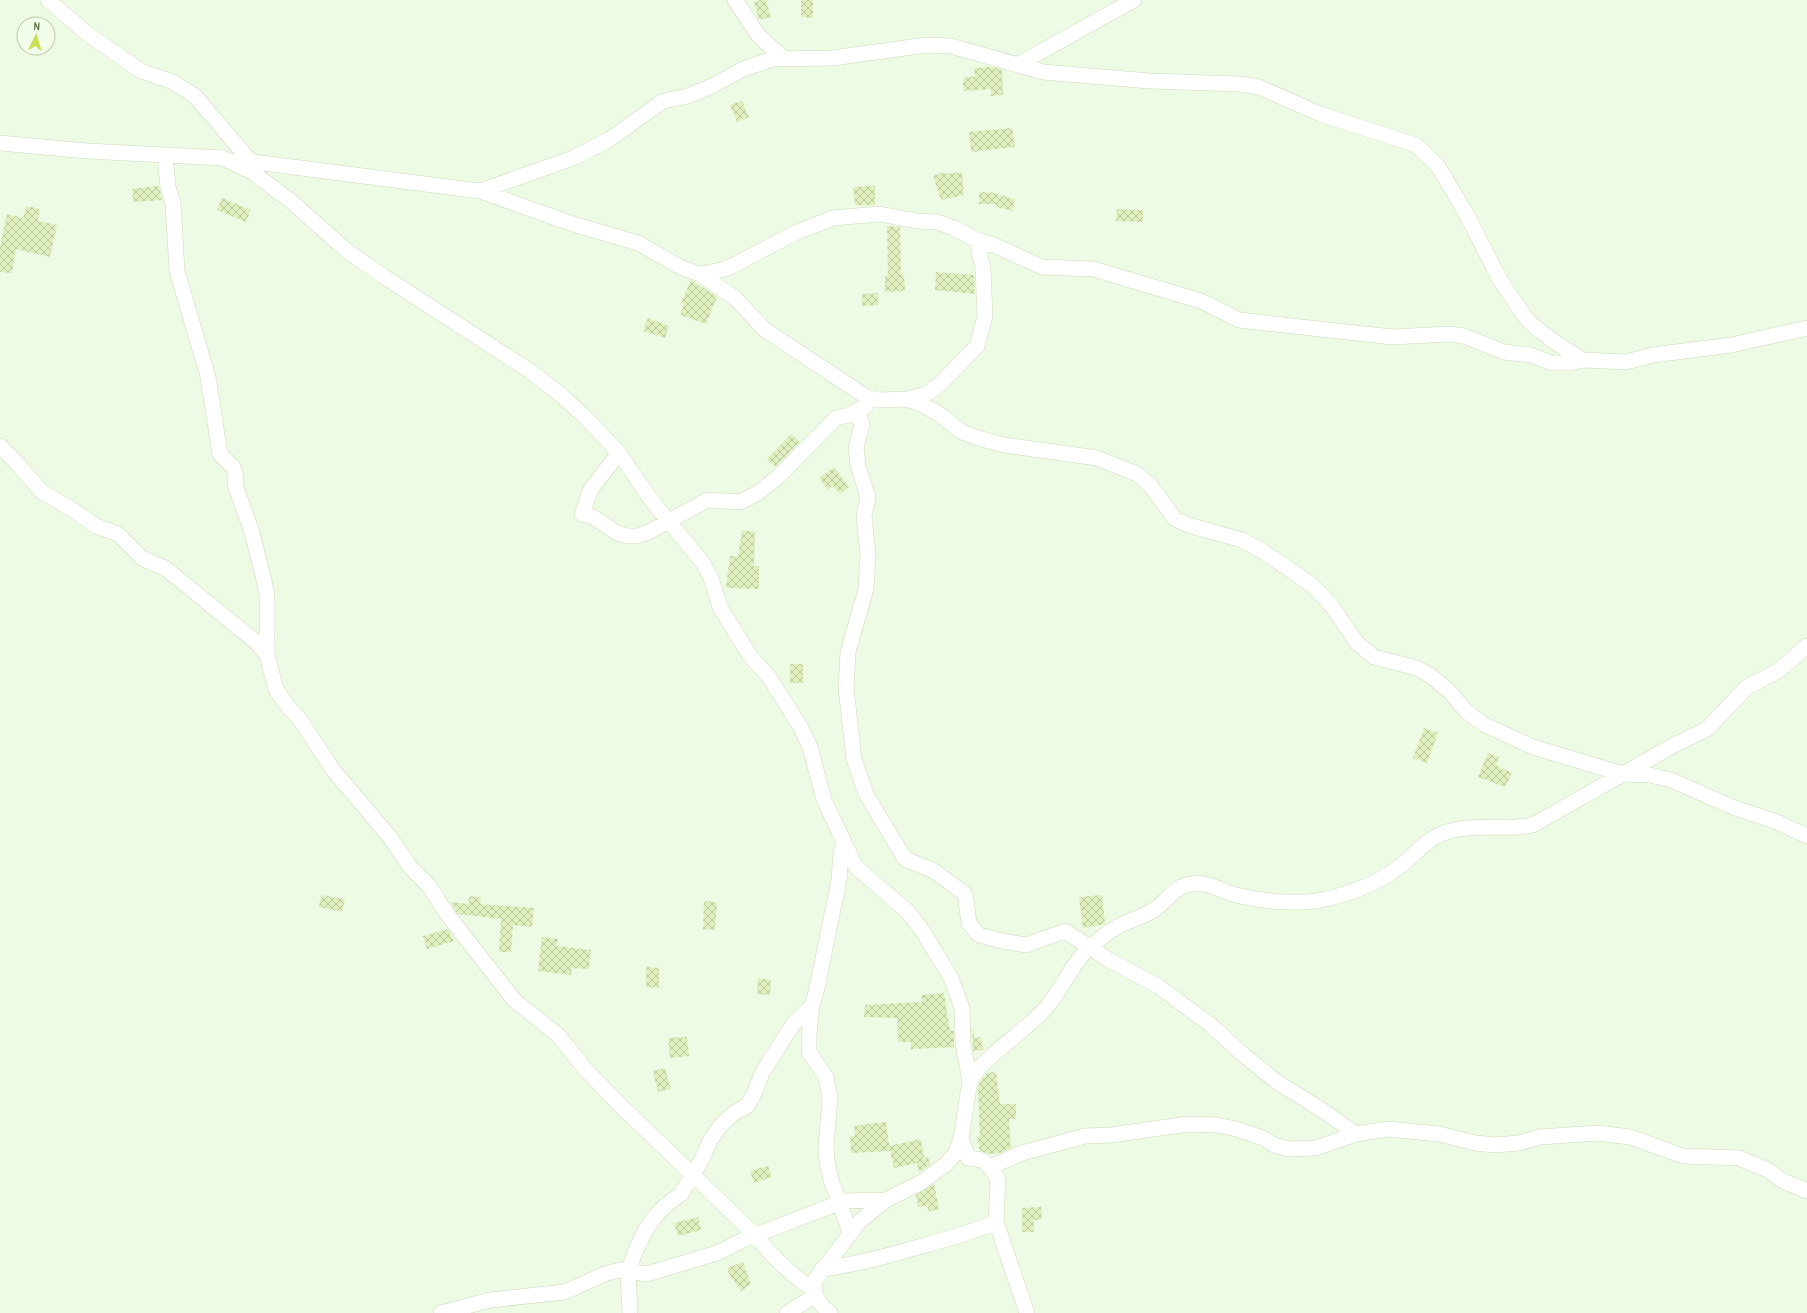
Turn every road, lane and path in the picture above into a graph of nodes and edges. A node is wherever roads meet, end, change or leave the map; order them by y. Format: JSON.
{"nodes":[{"id":1,"x":48,"y":0,"type":"edge"},
{"id":2,"x":735,"y":0,"type":"edge"},
{"id":3,"x":1134,"y":0,"type":"edge"},
{"id":4,"x":783,"y":58,"type":"junction"},
{"id":5,"x":1017,"y":65,"type":"junction"},
{"id":6,"x":0,"y":143,"type":"edge"},
{"id":7,"x":165,"y":155,"type":"junction"},
{"id":8,"x":223,"y":158,"type":"junction"},
{"id":9,"x":251,"y":162,"type":"junction"},
{"id":10,"x":480,"y":191,"type":"junction"},
{"id":11,"x":977,"y":240,"type":"junction"},
{"id":12,"x":700,"y":274,"type":"junction"},
{"id":13,"x":1807,"y":328,"type":"edge"},
{"id":14,"x":1583,"y":360,"type":"junction"},
{"id":15,"x":868,"y":398,"type":"junction"},
{"id":16,"x":907,"y":399,"type":"junction"},
{"id":17,"x":858,"y":412,"type":"junction"},
{"id":18,"x":0,"y":446,"type":"edge"},
{"id":19,"x":619,"y":453,"type":"junction"},
{"id":20,"x":668,"y":520,"type":"junction"},
{"id":21,"x":1807,"y":646,"type":"edge"},
{"id":22,"x":267,"y":655,"type":"junction"},
{"id":23,"x":1623,"y":774,"type":"junction"},
{"id":24,"x":1807,"y":836,"type":"edge"},
{"id":25,"x":844,"y":842,"type":"junction"},
{"id":26,"x":1090,"y":947,"type":"junction"},
{"id":27,"x":812,"y":1006,"type":"junction"},
{"id":28,"x":970,"y":1080,"type":"junction"},
{"id":29,"x":1356,"y":1134,"type":"junction"},
{"id":30,"x":961,"y":1139,"type":"junction"},
{"id":31,"x":990,"y":1167,"type":"junction"},
{"id":32,"x":692,"y":1176,"type":"junction"},
{"id":33,"x":1807,"y":1191,"type":"edge"},
{"id":34,"x":886,"y":1200,"type":"junction"},
{"id":35,"x":840,"y":1202,"type":"junction"},
{"id":36,"x":996,"y":1222,"type":"junction"},
{"id":37,"x":850,"y":1232,"type":"junction"},
{"id":38,"x":755,"y":1235,"type":"junction"},
{"id":39,"x":822,"y":1269,"type":"junction"},
{"id":40,"x":628,"y":1272,"type":"junction"},
{"id":41,"x":821,"y":1303,"type":"edge"},
{"id":42,"x":441,"y":1313,"type":"edge"},
{"id":43,"x":630,"y":1313,"type":"edge"},
{"id":44,"x":787,"y":1313,"type":"edge"},
{"id":45,"x":1026,"y":1313,"type":"edge"}],
"edges":[{"from":1,"to":9,"type":"street"},
{"from":2,"to":4,"type":"street"},
{"from":3,"to":5,"type":"street"},
{"from":4,"to":5,"type":"street"},
{"from":4,"to":10,"type":"street"},
{"from":5,"to":14,"type":"street"},
{"from":6,"to":7,"type":"street"},
{"from":7,"to":8,"type":"street"},
{"from":7,"to":22,"type":"street"},
{"from":8,"to":9,"type":"street"},
{"from":8,"to":19,"type":"street"},
{"from":9,"to":10,"type":"street"},
{"from":10,"to":12,"type":"street"},
{"from":11,"to":12,"type":"street"},
{"from":11,"to":14,"type":"street"},
{"from":11,"to":16,"type":"street"},
{"from":12,"to":15,"type":"street"},
{"from":13,"to":14,"type":"street"},
{"from":15,"to":16,"type":"street"},
{"from":15,"to":17,"type":"street"},
{"from":16,"to":23,"type":"street"},
{"from":17,"to":20,"type":"street"},
{"from":17,"to":26,"type":"street"},
{"from":18,"to":22,"type":"street"},
{"from":19,"to":20,"type":"street"},
{"from":19,"to":20,"type":"street"},
{"from":20,"to":25,"type":"street"},
{"from":21,"to":23,"type":"street"},
{"from":22,"to":32,"type":"street"},
{"from":23,"to":24,"type":"street"},
{"from":23,"to":26,"type":"street"},
{"from":25,"to":27,"type":"street"},
{"from":25,"to":28,"type":"street"},
{"from":26,"to":28,"type":"street"},
{"from":26,"to":29,"type":"street"},
{"from":27,"to":32,"type":"street"},
{"from":27,"to":35,"type":"street"},
{"from":28,"to":30,"type":"street"},
{"from":29,"to":31,"type":"street"},
{"from":29,"to":33,"type":"street"},
{"from":30,"to":31,"type":"street"},
{"from":30,"to":34,"type":"street"},
{"from":31,"to":36,"type":"street"},
{"from":32,"to":38,"type":"street"},
{"from":32,"to":40,"type":"street"},
{"from":34,"to":35,"type":"street"},
{"from":34,"to":37,"type":"street"},
{"from":35,"to":37,"type":"street"},
{"from":35,"to":38,"type":"street"},
{"from":36,"to":39,"type":"street"},
{"from":36,"to":45,"type":"street"},
{"from":37,"to":39,"type":"street"},
{"from":38,"to":40,"type":"street"},
{"from":38,"to":41,"type":"street"},
{"from":39,"to":41,"type":"street"},
{"from":40,"to":42,"type":"street"},
{"from":40,"to":43,"type":"street"},
{"from":41,"to":44,"type":"street"}]}
